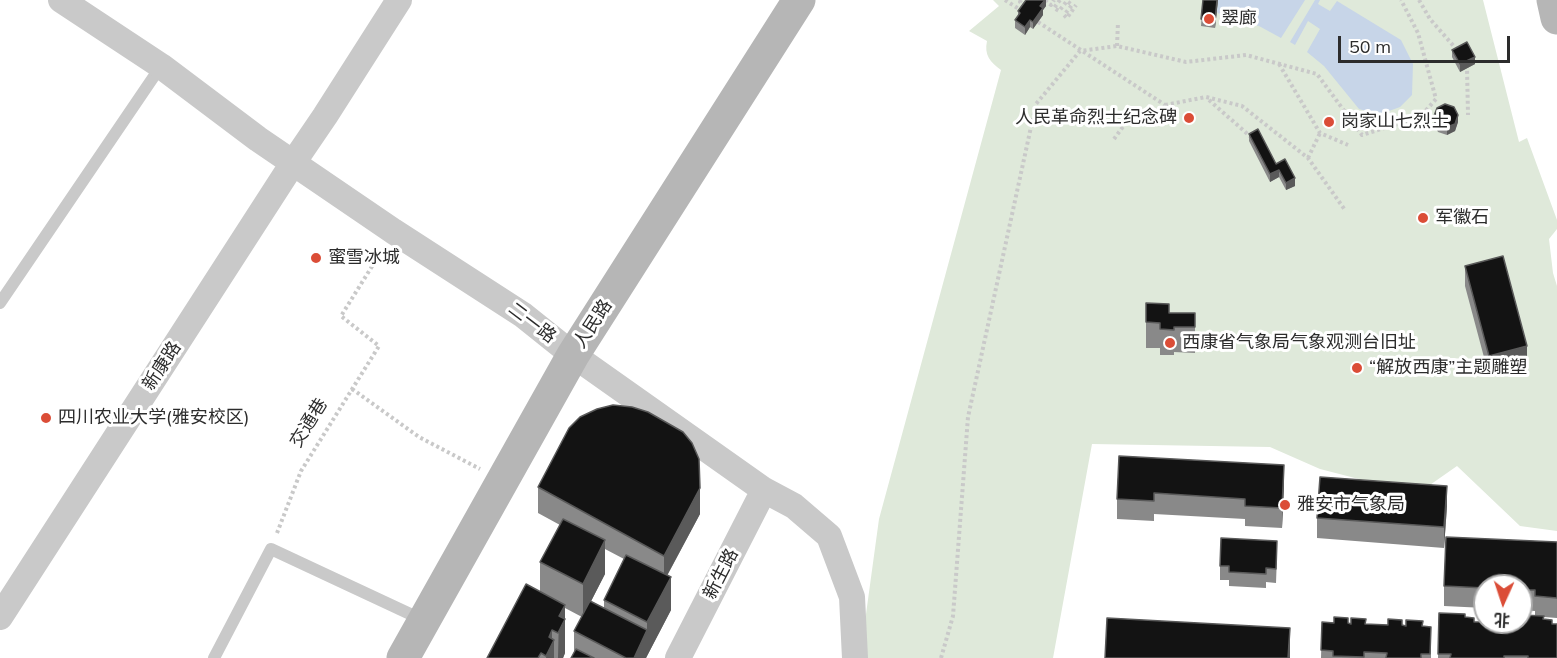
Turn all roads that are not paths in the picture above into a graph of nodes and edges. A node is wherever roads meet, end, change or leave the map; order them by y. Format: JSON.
{"nodes":[{"id":1,"x":399,"y":0,"type":"edge"},
{"id":2,"x":799,"y":0,"type":"edge"},
{"id":3,"x":1553,"y":0,"type":"edge"},
{"id":4,"x":65,"y":1,"type":"edge"},
{"id":5,"x":1557,"y":18,"type":"edge"},
{"id":6,"x":161,"y":66,"type":"junction"},
{"id":7,"x":293,"y":163,"type":"junction"},
{"id":8,"x":0,"y":303,"type":"edge"},
{"id":9,"x":573,"y":354,"type":"junction"},
{"id":10,"x":764,"y":490,"type":"junction"},
{"id":11,"x":0,"y":617,"type":"edge"},
{"id":12,"x":424,"y":621,"type":"junction"},
{"id":13,"x":214,"y":658,"type":"edge"},
{"id":14,"x":403,"y":658,"type":"edge"},
{"id":15,"x":678,"y":658,"type":"edge"},
{"id":16,"x":855,"y":658,"type":"edge"}],
"edges":[{"from":1,"to":7,"type":"street","name":"新康路"},
{"from":2,"to":9,"type":"main road","name":"人民路"},
{"from":3,"to":5,"type":"main road"},
{"from":4,"to":6,"type":"street","name":"二一路"},
{"from":6,"to":7,"type":"street","name":"二一路"},
{"from":6,"to":8,"type":"lane"},
{"from":7,"to":9,"type":"street","name":"二一路"},
{"from":7,"to":11,"type":"street","name":"新康路"},
{"from":9,"to":10,"type":"street","name":"二一路"},
{"from":9,"to":12,"type":"main road","name":"人民路"},
{"from":10,"to":15,"type":"street","name":"新生路"},
{"from":10,"to":16,"type":"street","name":"二一路"},
{"from":12,"to":13,"type":"lane"},
{"from":12,"to":14,"type":"main road","name":"人民路"}]}
